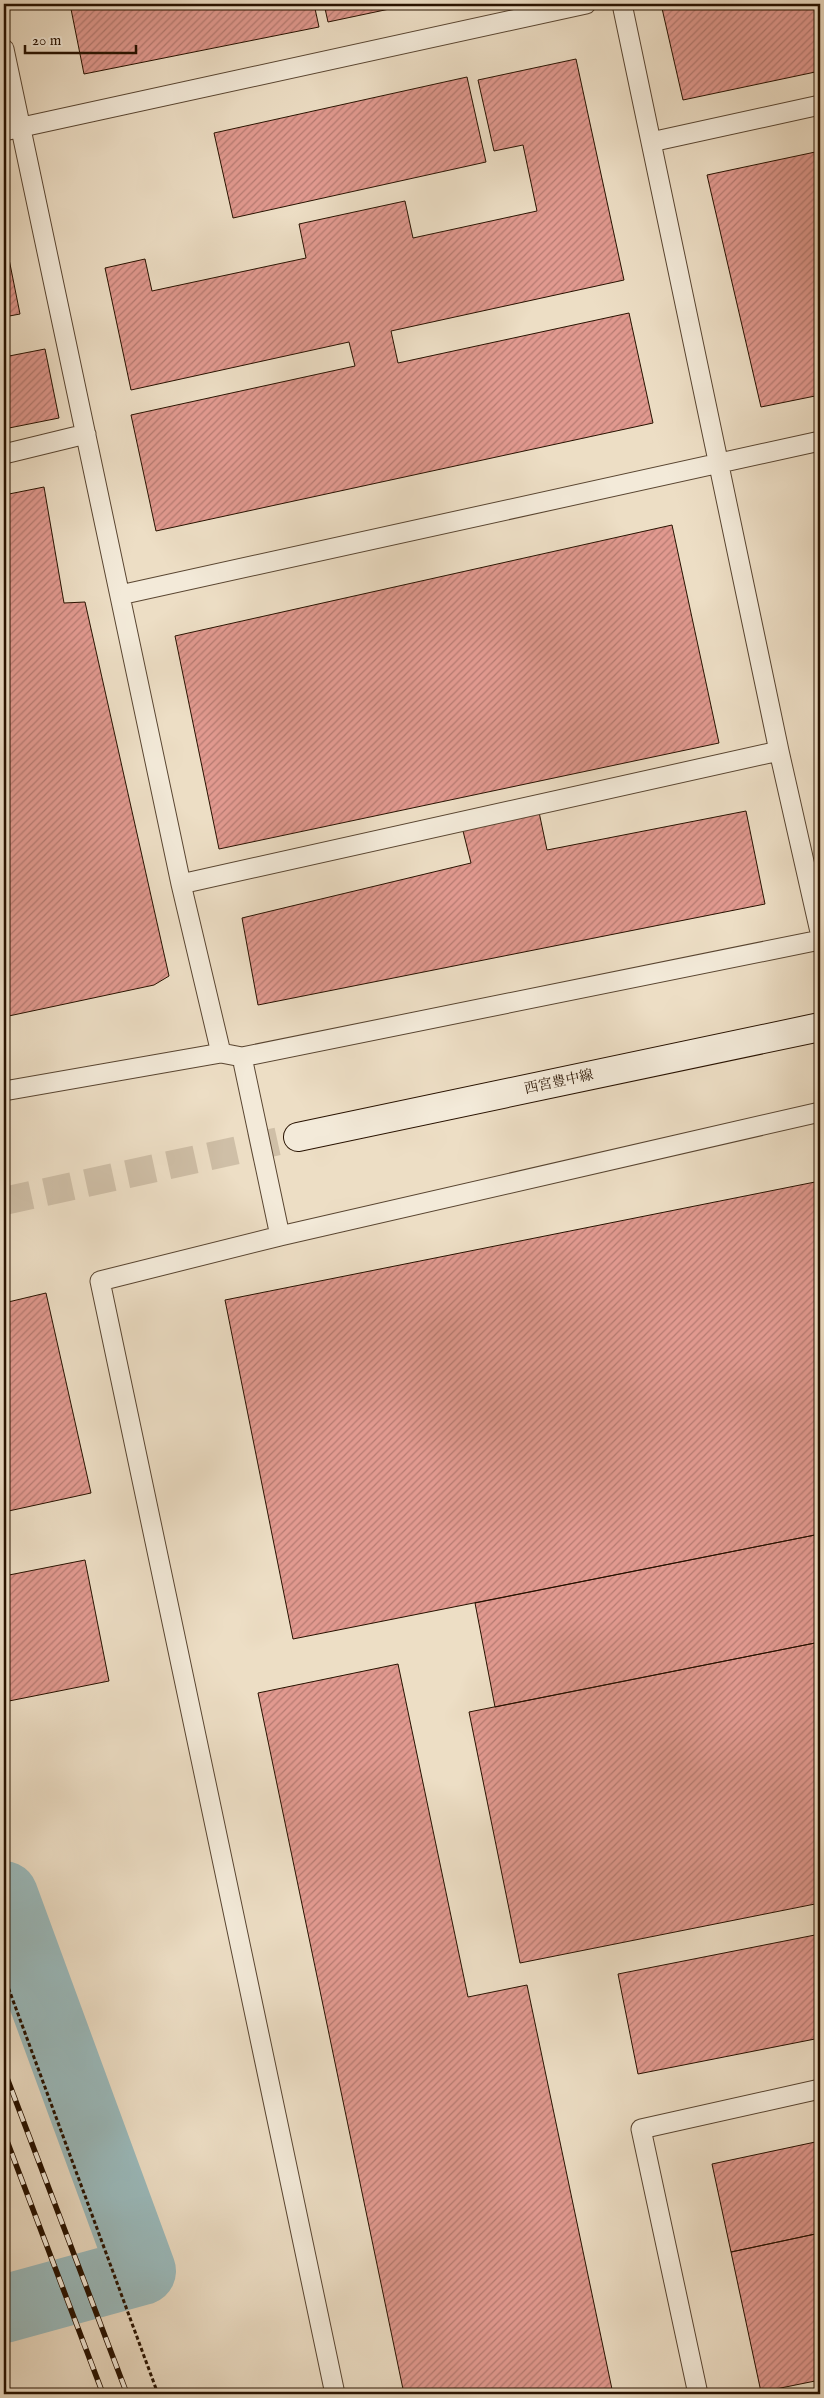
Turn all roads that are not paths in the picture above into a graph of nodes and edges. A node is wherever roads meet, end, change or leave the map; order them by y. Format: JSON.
{"nodes":[{"id":1,"x":586,"y":4,"type":"edge"},
{"id":2,"x":622,"y":4,"type":"edge"},
{"id":3,"x":4,"y":49,"type":"edge"},
{"id":4,"x":820,"y":105,"type":"edge"},
{"id":5,"x":12,"y":129,"type":"edge"},
{"id":6,"x":651,"y":142,"type":"junction"},
{"id":7,"x":86,"y":434,"type":"junction"},
{"id":8,"x":820,"y":441,"type":"edge"},
{"id":9,"x":4,"y":454,"type":"edge"},
{"id":10,"x":718,"y":463,"type":"junction"},
{"id":11,"x":120,"y":595,"type":"junction"},
{"id":12,"x":779,"y":751,"type":"junction"},
{"id":13,"x":181,"y":884,"type":"junction"},
{"id":14,"x":820,"y":932,"type":"edge"},
{"id":15,"x":820,"y":940,"type":"edge"},
{"id":16,"x":820,"y":1027,"type":"edge"},
{"id":17,"x":221,"y":1052,"type":"junction"},
{"id":18,"x":242,"y":1058,"type":"junction"},
{"id":19,"x":4,"y":1091,"type":"edge"},
{"id":20,"x":820,"y":1112,"type":"edge"},
{"id":21,"x":298,"y":1137,"type":"tunnel mouth"},
{"id":22,"x":280,"y":1236,"type":"junction"},
{"id":23,"x":820,"y":2088,"type":"edge"},
{"id":24,"x":335,"y":2394,"type":"edge"},
{"id":25,"x":698,"y":2394,"type":"edge"}],
"edges":[{"from":1,"to":5,"type":"lane"},
{"from":2,"to":6,"type":"lane"},
{"from":3,"to":5,"type":"lane"},
{"from":4,"to":6,"type":"lane"},
{"from":5,"to":7,"type":"lane"},
{"from":6,"to":10,"type":"lane"},
{"from":7,"to":9,"type":"lane"},
{"from":7,"to":11,"type":"lane"},
{"from":8,"to":10,"type":"lane"},
{"from":10,"to":11,"type":"lane"},
{"from":10,"to":12,"type":"lane"},
{"from":11,"to":13,"type":"lane"},
{"from":12,"to":13,"type":"lane"},
{"from":12,"to":14,"type":"lane"},
{"from":13,"to":17,"type":"lane"},
{"from":15,"to":18,"type":"lane"},
{"from":16,"to":21,"type":"main road","name":"西宮豊中線"},
{"from":17,"to":18,"type":"lane"},
{"from":17,"to":19,"type":"lane"},
{"from":18,"to":22,"type":"lane"},
{"from":20,"to":22,"type":"lane"},
{"from":22,"to":24,"type":"lane"},
{"from":23,"to":25,"type":"lane"}]}
